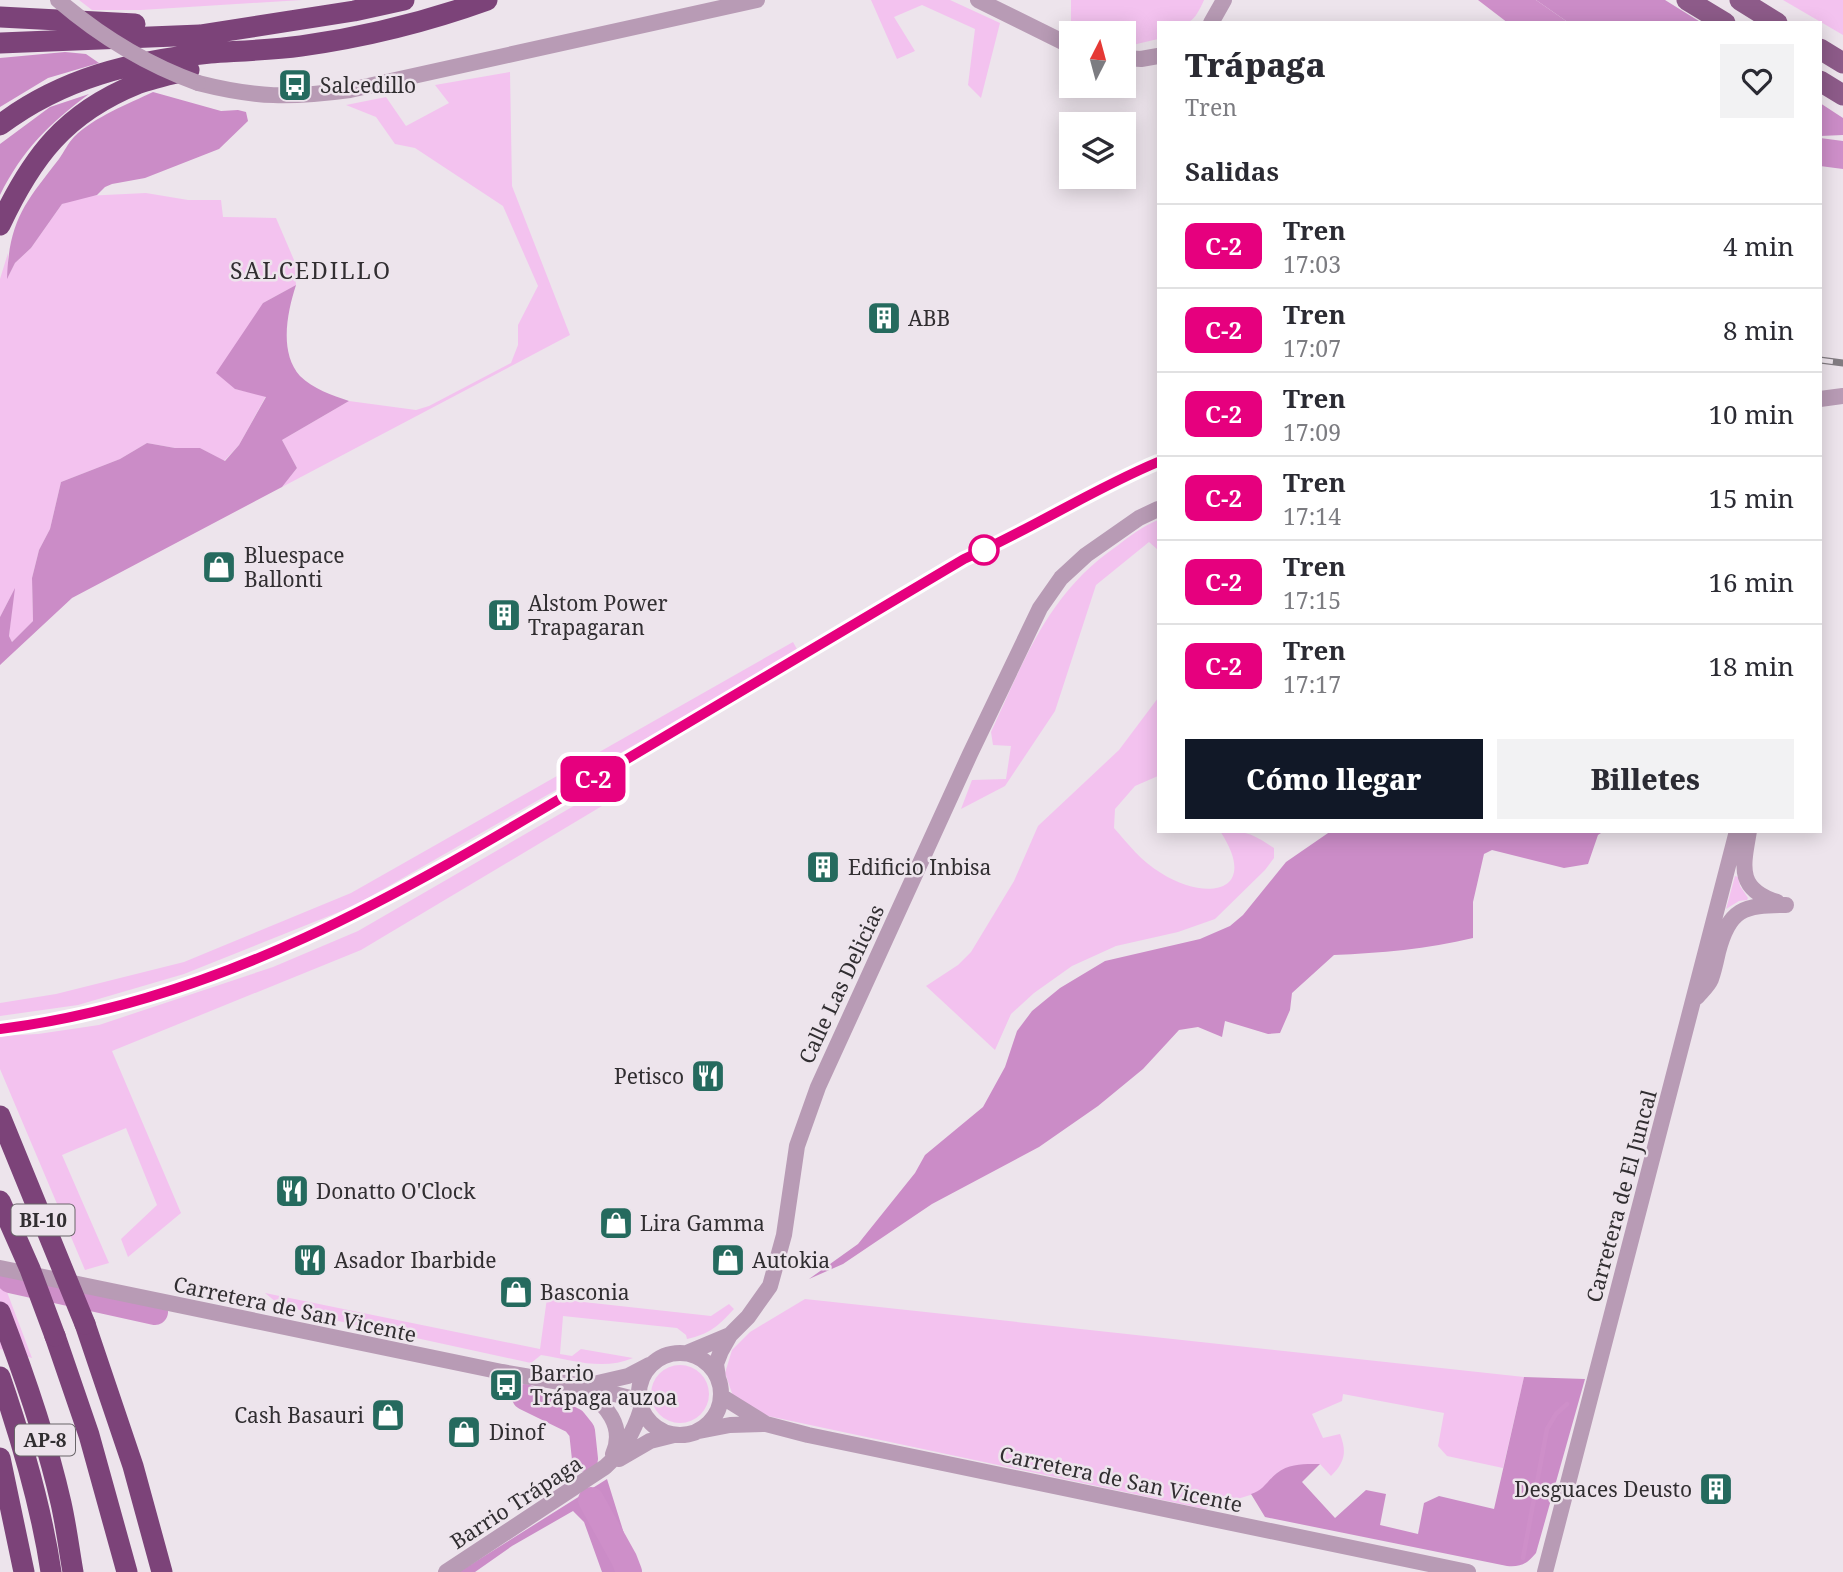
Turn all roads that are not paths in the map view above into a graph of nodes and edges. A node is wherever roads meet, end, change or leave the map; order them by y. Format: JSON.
{"nodes":[{"id":1,"x":58,"y":0,"type":"edge"},
{"id":2,"x":404,"y":0,"type":"edge"},
{"id":3,"x":487,"y":0,"type":"edge"},
{"id":4,"x":757,"y":0,"type":"edge"},
{"id":5,"x":978,"y":0,"type":"edge"},
{"id":6,"x":1224,"y":0,"type":"edge"},
{"id":7,"x":1687,"y":0,"type":"edge"},
{"id":8,"x":1740,"y":0,"type":"edge"},
{"id":9,"x":315,"y":16,"type":"junction"},
{"id":10,"x":0,"y":17,"type":"edge"},
{"id":11,"x":1212,"y":21,"type":"edge"},
{"id":12,"x":1722,"y":21,"type":"edge"},
{"id":13,"x":1774,"y":21,"type":"edge"},
{"id":14,"x":1059,"y":40,"type":"edge"},
{"id":15,"x":0,"y":43,"type":"edge"},
{"id":16,"x":298,"y":47,"type":"junction"},
{"id":17,"x":1822,"y":50,"type":"edge"},
{"id":18,"x":1157,"y":56,"type":"edge"},
{"id":19,"x":1136,"y":59,"type":"edge"},
{"id":20,"x":1842,"y":62,"type":"edge"},
{"id":21,"x":1822,"y":82,"type":"edge"},
{"id":22,"x":1843,"y":95,"type":"edge"},
{"id":23,"x":0,"y":125,"type":"edge"},
{"id":24,"x":0,"y":225,"type":"edge"},
{"id":25,"x":1843,"y":396,"type":"edge"},
{"id":26,"x":1822,"y":399,"type":"edge"},
{"id":27,"x":1157,"y":509,"type":"edge"},
{"id":28,"x":1736,"y":833,"type":"edge"},
{"id":29,"x":1749,"y":833,"type":"edge"},
{"id":30,"x":1693,"y":1002,"type":"junction"},
{"id":31,"x":0,"y":1116,"type":"edge"},
{"id":32,"x":0,"y":1201,"type":"edge"},
{"id":33,"x":0,"y":1268,"type":"edge"},
{"id":34,"x":0,"y":1312,"type":"edge"},
{"id":35,"x":730,"y":1335,"type":"junction"},
{"id":36,"x":687,"y":1353,"type":"junction"},
{"id":37,"x":649,"y":1365,"type":"junction"},
{"id":38,"x":0,"y":1377,"type":"edge"},
{"id":39,"x":718,"y":1378,"type":"junction"},
{"id":40,"x":583,"y":1386,"type":"junction"},
{"id":41,"x":721,"y":1396,"type":"junction"},
{"id":42,"x":640,"y":1404,"type":"junction"},
{"id":43,"x":766,"y":1424,"type":"junction"},
{"id":44,"x":697,"y":1431,"type":"junction"},
{"id":45,"x":674,"y":1434,"type":"junction"},
{"id":46,"x":0,"y":1458,"type":"edge"},
{"id":47,"x":607,"y":1466,"type":"junction"},
{"id":48,"x":24,"y":1572,"type":"edge"},
{"id":49,"x":51,"y":1572,"type":"edge"},
{"id":50,"x":73,"y":1572,"type":"edge"},
{"id":51,"x":127,"y":1572,"type":"edge"},
{"id":52,"x":162,"y":1572,"type":"edge"},
{"id":53,"x":446,"y":1572,"type":"edge"},
{"id":54,"x":1468,"y":1572,"type":"edge"},
{"id":55,"x":1545,"y":1572,"type":"edge"}],
"edges":[{"from":1,"to":4,"type":"street","bridge":true},
{"from":2,"to":9,"type":"highway"},
{"from":3,"to":16,"type":"highway"},
{"from":5,"to":14,"type":"street"},
{"from":6,"to":11,"type":"street"},
{"from":7,"to":12,"type":"main road"},
{"from":8,"to":13,"type":"main road"},
{"from":9,"to":10,"type":"highway"},
{"from":9,"to":15,"type":"highway"},
{"from":16,"to":23,"type":"highway"},
{"from":16,"to":24,"type":"highway"},
{"from":17,"to":20,"type":"main road"},
{"from":18,"to":19,"type":"street"},
{"from":21,"to":22,"type":"main road"},
{"from":25,"to":26,"type":"street"},
{"from":27,"to":35,"type":"street","name":"Calle Las Delicias"},
{"from":28,"to":30,"type":"street","name":"Carretera de El Juncal"},
{"from":29,"to":30,"type":"street"},
{"from":30,"to":55,"type":"street","name":"Carretera de El Juncal"},
{"from":31,"to":52,"type":"highway","number":"BI-10","bridge":true},
{"from":32,"to":51,"type":"highway","number":"BI-10","bridge":true},
{"from":33,"to":40,"type":"street","name":"Carretera de San Vicente"},
{"from":34,"to":50,"type":"highway","number":"AP-8"},
{"from":35,"to":36,"type":"street","name":"Calle Las Delicias"},
{"from":35,"to":39,"type":"street","name":"Calle Las Delicias"},
{"from":36,"to":37,"type":"street"},
{"from":36,"to":39,"type":"street"},
{"from":37,"to":40,"type":"street","name":"Carretera de San Vicente"},
{"from":37,"to":42,"type":"street"},
{"from":38,"to":49,"type":"highway","number":"AP-8"},
{"from":39,"to":41,"type":"street"},
{"from":40,"to":42,"type":"street","name":"Carretera de San Vicente"},
{"from":40,"to":47,"type":"street"},
{"from":41,"to":43,"type":"street","name":"Carretera de San Vicente"},
{"from":41,"to":44,"type":"street"},
{"from":42,"to":45,"type":"street"},
{"from":42,"to":47,"type":"street"},
{"from":43,"to":44,"type":"street","name":"Carretera de San Vicente"},
{"from":43,"to":54,"type":"street","name":"Carretera de San Vicente"},
{"from":44,"to":45,"type":"street"},
{"from":45,"to":47,"type":"street","name":"Barrio Trápaga"},
{"from":46,"to":48,"type":"highway","number":"AP-8"},
{"from":47,"to":53,"type":"street","name":"Barrio Trápaga"}]}
